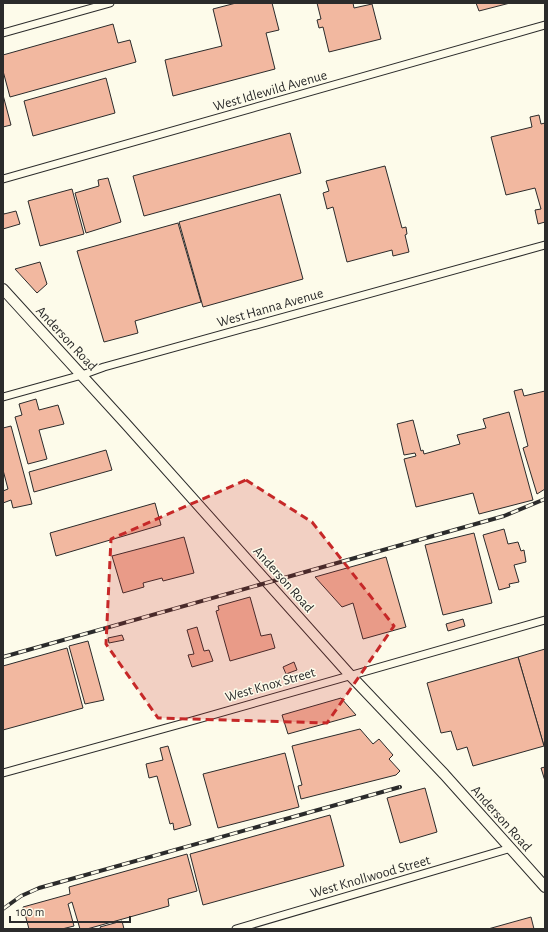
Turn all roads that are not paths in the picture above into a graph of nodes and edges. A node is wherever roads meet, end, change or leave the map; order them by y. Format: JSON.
{"nodes":[{"id":1,"x":110,"y":3,"type":"edge"},
{"id":2,"x":545,"y":25,"type":"edge"},
{"id":3,"x":3,"y":32,"type":"edge"},
{"id":4,"x":3,"y":179,"type":"edge"},
{"id":5,"x":545,"y":244,"type":"edge"},
{"id":6,"x":3,"y":289,"type":"edge"},
{"id":7,"x":82,"y":375,"type":"junction"},
{"id":8,"x":3,"y":397,"type":"edge"},
{"id":9,"x":545,"y":620,"type":"edge"},
{"id":10,"x":350,"y":674,"type":"junction"},
{"id":11,"x":3,"y":773,"type":"edge"},
{"id":12,"x":511,"y":848,"type":"junction"},
{"id":13,"x":545,"y":887,"type":"edge"},
{"id":14,"x":236,"y":929,"type":"edge"}],
"edges":[{"from":1,"to":3,"type":"street"},
{"from":2,"to":4,"type":"street","name":"West Idlewild Avenue"},
{"from":5,"to":7,"type":"street","name":"West Hanna Avenue"},
{"from":6,"to":7,"type":"street","name":"Anderson Road"},
{"from":7,"to":8,"type":"street","name":"West Hanna Avenue"},
{"from":7,"to":10,"type":"street","name":"Anderson Road"},
{"from":9,"to":10,"type":"street","name":"West Knox Street"},
{"from":10,"to":11,"type":"street","name":"West Knox Street"},
{"from":10,"to":12,"type":"street","name":"Anderson Road"},
{"from":12,"to":13,"type":"street","name":"Anderson Road"},
{"from":12,"to":14,"type":"street","name":"West Knollwood Street"}]}
